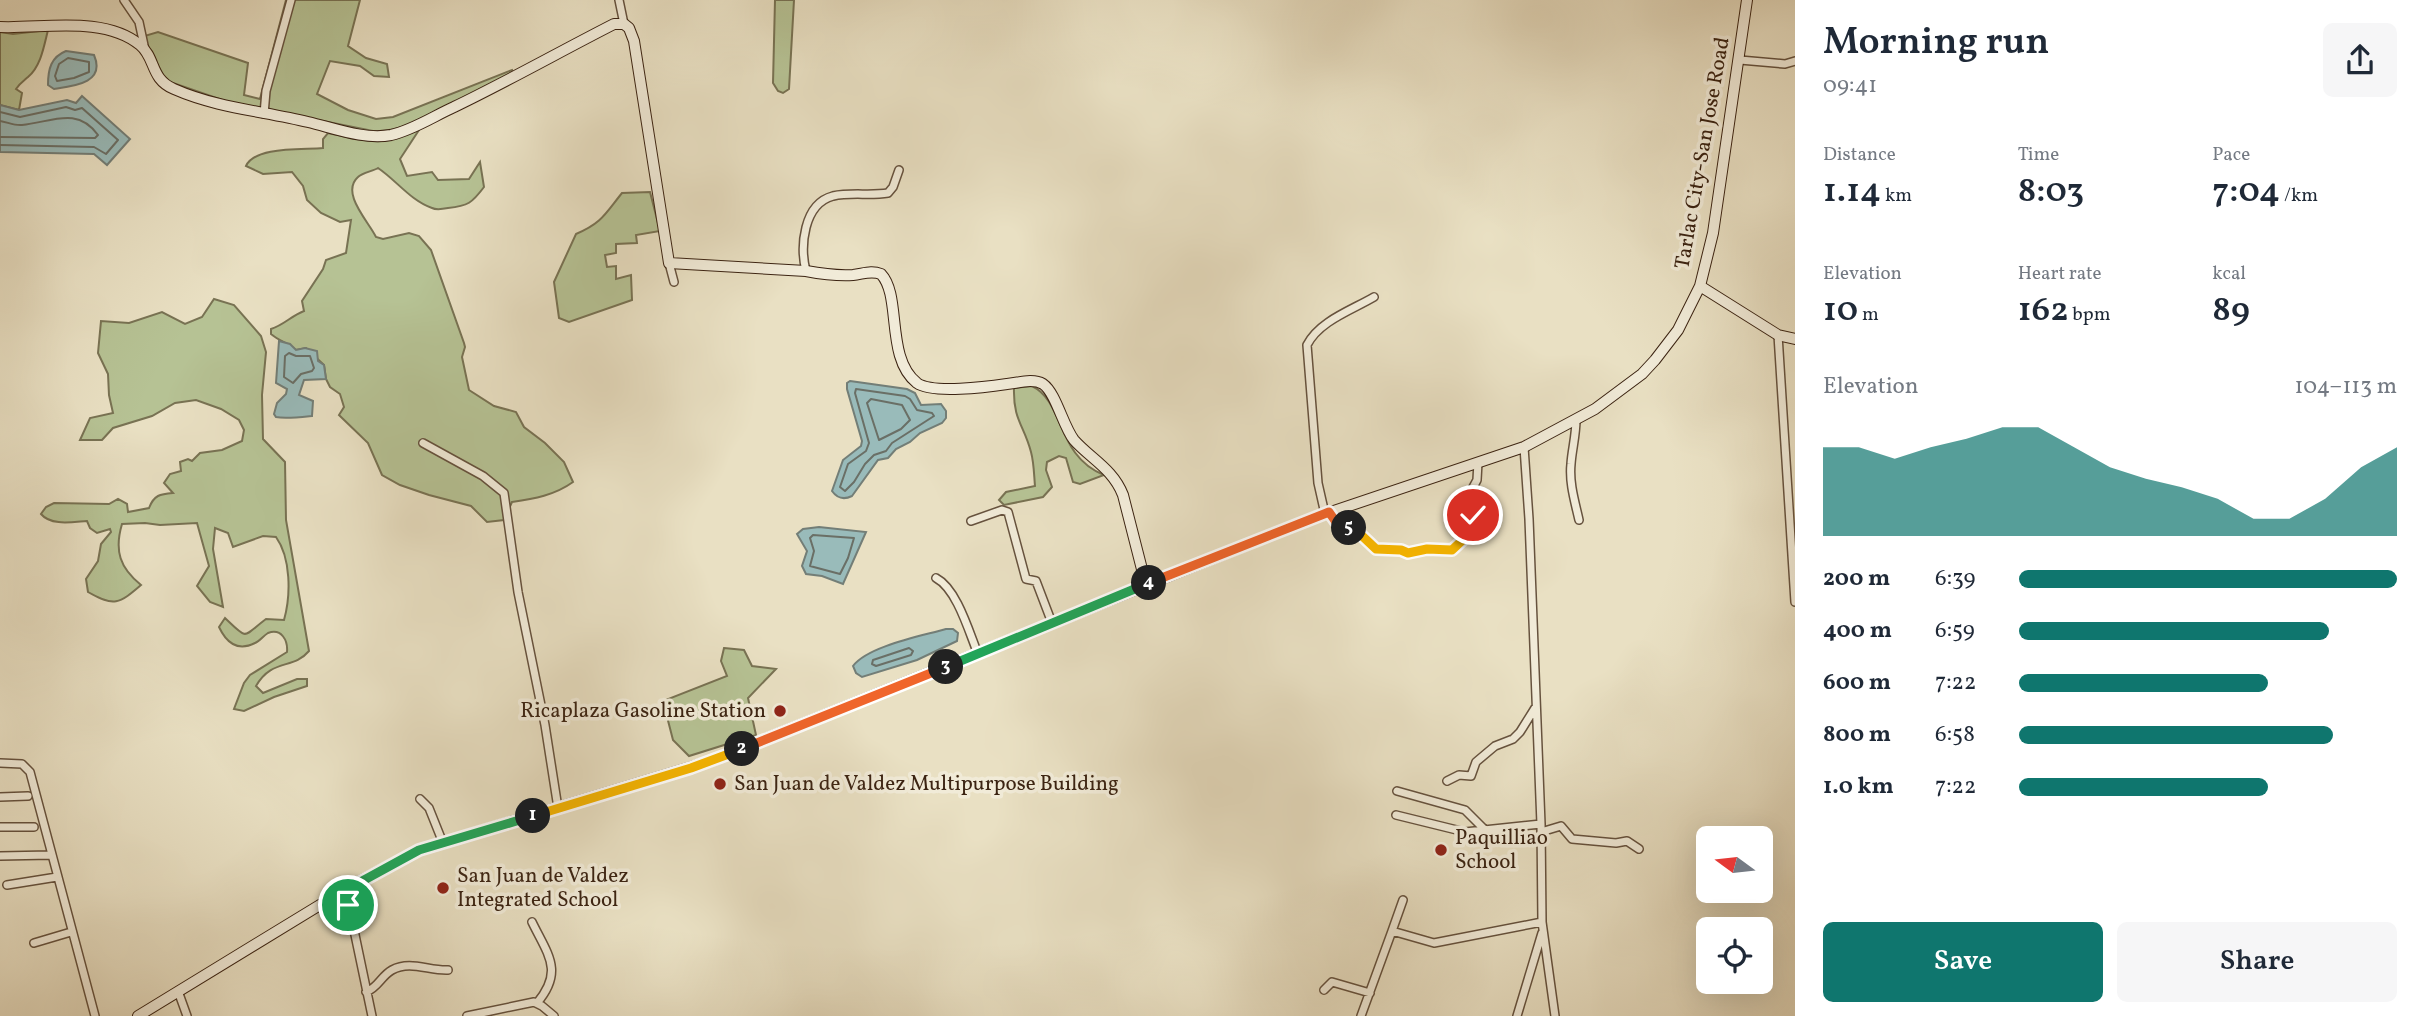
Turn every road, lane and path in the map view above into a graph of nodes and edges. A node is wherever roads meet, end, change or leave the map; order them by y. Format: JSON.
{"nodes":[{"id":1,"x":124,"y":0,"type":"edge"},
{"id":2,"x":291,"y":0,"type":"edge"},
{"id":3,"x":619,"y":0,"type":"edge"},
{"id":4,"x":1747,"y":0,"type":"edge"},
{"id":5,"x":624,"y":24,"type":"junction"},
{"id":6,"x":0,"y":27,"type":"edge"},
{"id":7,"x":145,"y":51,"type":"junction"},
{"id":8,"x":1740,"y":60,"type":"junction"},
{"id":9,"x":1795,"y":61,"type":"edge"},
{"id":10,"x":264,"y":114,"type":"junction"},
{"id":11,"x":899,"y":170,"type":"dead end"},
{"id":12,"x":669,"y":263,"type":"junction"},
{"id":13,"x":806,"y":271,"type":"junction"},
{"id":14,"x":674,"y":282,"type":"dead end"},
{"id":15,"x":1700,"y":286,"type":"junction"},
{"id":16,"x":1374,"y":297,"type":"dead end"},
{"id":17,"x":1778,"y":335,"type":"junction"},
{"id":18,"x":1795,"y":339,"type":"edge"},
{"id":19,"x":1576,"y":419,"type":"junction"},
{"id":20,"x":423,"y":443,"type":"dead end"},
{"id":21,"x":1524,"y":447,"type":"junction"},
{"id":22,"x":1478,"y":462,"type":"junction"},
{"id":23,"x":1327,"y":513,"type":"junction"},
{"id":24,"x":1579,"y":520,"type":"dead end"},
{"id":25,"x":971,"y":521,"type":"dead end"},
{"id":26,"x":1794,"y":544,"type":"edge"},
{"id":27,"x":936,"y":578,"type":"dead end"},
{"id":28,"x":1146,"y":585,"type":"junction"},
{"id":29,"x":1795,"y":602,"type":"edge"},
{"id":30,"x":1052,"y":623,"type":"junction"},
{"id":31,"x":978,"y":654,"type":"junction"},
{"id":32,"x":1536,"y":708,"type":"junction"},
{"id":33,"x":0,"y":763,"type":"edge"},
{"id":34,"x":1447,"y":781,"type":"dead end"},
{"id":35,"x":1397,"y":790,"type":"dead end"},
{"id":36,"x":28,"y":796,"type":"dead end"},
{"id":37,"x":0,"y":797,"type":"edge"},
{"id":38,"x":420,"y":799,"type":"dead end"},
{"id":39,"x":558,"y":808,"type":"junction"},
{"id":40,"x":1396,"y":814,"type":"dead end"},
{"id":41,"x":0,"y":827,"type":"edge"},
{"id":42,"x":34,"y":827,"type":"dead end"},
{"id":43,"x":1541,"y":828,"type":"junction"},
{"id":44,"x":1485,"y":830,"type":"junction"},
{"id":45,"x":443,"y":843,"type":"junction"},
{"id":46,"x":1639,"y":849,"type":"dead end"},
{"id":47,"x":51,"y":855,"type":"junction"},
{"id":48,"x":0,"y":856,"type":"edge"},
{"id":49,"x":57,"y":877,"type":"junction"},
{"id":50,"x":7,"y":885,"type":"dead end"},
{"id":51,"x":344,"y":891,"type":"junction"},
{"id":52,"x":1403,"y":900,"type":"dead end"},
{"id":53,"x":533,"y":922,"type":"dead end"},
{"id":54,"x":1542,"y":922,"type":"junction"},
{"id":55,"x":1392,"y":930,"type":"junction"},
{"id":56,"x":1542,"y":931,"type":"junction"},
{"id":57,"x":71,"y":932,"type":"junction"},
{"id":58,"x":34,"y":943,"type":"dead end"},
{"id":59,"x":448,"y":970,"type":"dead end"},
{"id":60,"x":1324,"y":990,"type":"dead end"},
{"id":61,"x":178,"y":991,"type":"junction"},
{"id":62,"x":366,"y":992,"type":"junction"},
{"id":63,"x":1370,"y":993,"type":"junction"},
{"id":64,"x":537,"y":1003,"type":"junction"},
{"id":65,"x":96,"y":1016,"type":"edge"},
{"id":66,"x":138,"y":1016,"type":"edge"},
{"id":67,"x":187,"y":1016,"type":"edge"},
{"id":68,"x":372,"y":1016,"type":"edge"},
{"id":69,"x":467,"y":1016,"type":"edge"},
{"id":70,"x":554,"y":1016,"type":"edge"},
{"id":71,"x":1361,"y":1016,"type":"edge"},
{"id":72,"x":1517,"y":1016,"type":"edge"},
{"id":73,"x":1555,"y":1016,"type":"edge"}],
"edges":[{"from":1,"to":7,"type":"street"},
{"from":2,"to":10,"type":"street"},
{"from":3,"to":5,"type":"street"},
{"from":4,"to":8,"type":"main road","name":"Tarlac City-San Jose Road"},
{"from":5,"to":10,"type":"main road"},
{"from":5,"to":12,"type":"main road"},
{"from":6,"to":7,"type":"main road"},
{"from":7,"to":10,"type":"main road"},
{"from":8,"to":9,"type":"street"},
{"from":8,"to":15,"type":"main road","name":"Tarlac City-San Jose Road"},
{"from":11,"to":13,"type":"street"},
{"from":12,"to":13,"type":"main road"},
{"from":12,"to":14,"type":"street"},
{"from":13,"to":28,"type":"main road"},
{"from":15,"to":17,"type":"main road"},
{"from":15,"to":19,"type":"main road","name":"Tarlac City-San Jose Road"},
{"from":16,"to":23,"type":"street"},
{"from":17,"to":18,"type":"main road"},
{"from":17,"to":26,"type":"street"},
{"from":19,"to":21,"type":"main road","name":"Tarlac City-San Jose Road"},
{"from":19,"to":24,"type":"street"},
{"from":20,"to":39,"type":"street"},
{"from":21,"to":22,"type":"main road","name":"Tarlac City-San Jose Road"},
{"from":21,"to":32,"type":"street"},
{"from":22,"to":23,"type":"main road","name":"Tarlac City-San Jose Road"},
{"from":22,"to":23,"type":"street"},
{"from":23,"to":28,"type":"main road","name":"Tarlac City-San Jose Road"},
{"from":25,"to":30,"type":"street"},
{"from":26,"to":29,"type":"street"},
{"from":27,"to":31,"type":"street"},
{"from":28,"to":30,"type":"main road","name":"Tarlac City-San Jose Road"},
{"from":30,"to":31,"type":"main road","name":"Tarlac City-San Jose Road"},
{"from":31,"to":39,"type":"main road","name":"Tarlac City-San Jose Road"},
{"from":32,"to":34,"type":"street"},
{"from":32,"to":43,"type":"street"},
{"from":33,"to":47,"type":"street"},
{"from":35,"to":44,"type":"street"},
{"from":36,"to":37,"type":"street"},
{"from":38,"to":45,"type":"street"},
{"from":39,"to":45,"type":"main road","name":"Tarlac City-San Jose Road"},
{"from":40,"to":44,"type":"street"},
{"from":41,"to":42,"type":"street"},
{"from":43,"to":44,"type":"street"},
{"from":43,"to":46,"type":"street"},
{"from":43,"to":54,"type":"street"},
{"from":45,"to":51,"type":"main road","name":"Tarlac City-San Jose Road"},
{"from":47,"to":48,"type":"street"},
{"from":47,"to":49,"type":"street"},
{"from":49,"to":50,"type":"street"},
{"from":49,"to":57,"type":"street"},
{"from":51,"to":61,"type":"main road","name":"Tarlac City-San Jose Road"},
{"from":51,"to":62,"type":"street"},
{"from":52,"to":55,"type":"street"},
{"from":53,"to":64,"type":"street"},
{"from":54,"to":55,"type":"street"},
{"from":54,"to":56,"type":"street"},
{"from":55,"to":63,"type":"street"},
{"from":56,"to":72,"type":"street"},
{"from":56,"to":73,"type":"street"},
{"from":57,"to":58,"type":"street"},
{"from":57,"to":65,"type":"street"},
{"from":59,"to":62,"type":"street"},
{"from":60,"to":63,"type":"street"},
{"from":61,"to":66,"type":"main road","name":"Tarlac City-San Jose Road"},
{"from":61,"to":67,"type":"street"},
{"from":62,"to":68,"type":"street"},
{"from":63,"to":71,"type":"street"},
{"from":64,"to":69,"type":"street"},
{"from":64,"to":70,"type":"street"}]}
